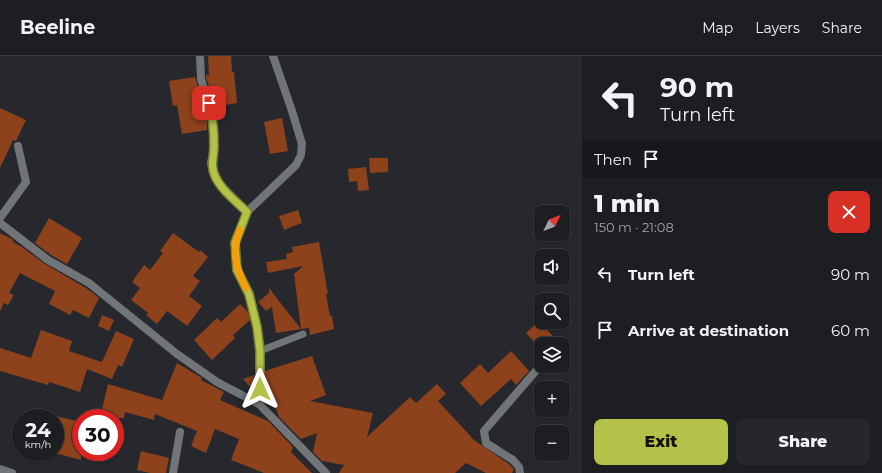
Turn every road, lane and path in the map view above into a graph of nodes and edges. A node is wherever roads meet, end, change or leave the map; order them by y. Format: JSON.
{"nodes":[{"id":1,"x":200,"y":56,"type":"edge"},
{"id":2,"x":273,"y":56,"type":"edge"},
{"id":3,"x":18,"y":146,"type":"dead end"},
{"id":4,"x":247,"y":212,"type":"junction"},
{"id":5,"x":0,"y":218,"type":"edge"},
{"id":6,"x":0,"y":223,"type":"edge"},
{"id":7,"x":303,"y":334,"type":"dead end"},
{"id":8,"x":260,"y":351,"type":"junction"},
{"id":9,"x":534,"y":373,"type":"edge"},
{"id":10,"x":259,"y":404,"type":"junction"},
{"id":11,"x":180,"y":432,"type":"dead end"},
{"id":12,"x":0,"y":469,"type":"edge"},
{"id":13,"x":12,"y":473,"type":"edge"},
{"id":14,"x":173,"y":473,"type":"edge"},
{"id":15,"x":326,"y":473,"type":"edge"},
{"id":16,"x":520,"y":473,"type":"edge"}],
"edges":[{"from":1,"to":4,"type":"street"},
{"from":2,"to":4,"type":"street"},
{"from":3,"to":5,"type":"street"},
{"from":4,"to":8,"type":"street"},
{"from":6,"to":10,"type":"street"},
{"from":7,"to":8,"type":"lane"},
{"from":8,"to":10,"type":"street"},
{"from":9,"to":16,"type":"street"},
{"from":10,"to":15,"type":"street"},
{"from":11,"to":14,"type":"street"},
{"from":12,"to":13,"type":"street"}]}
